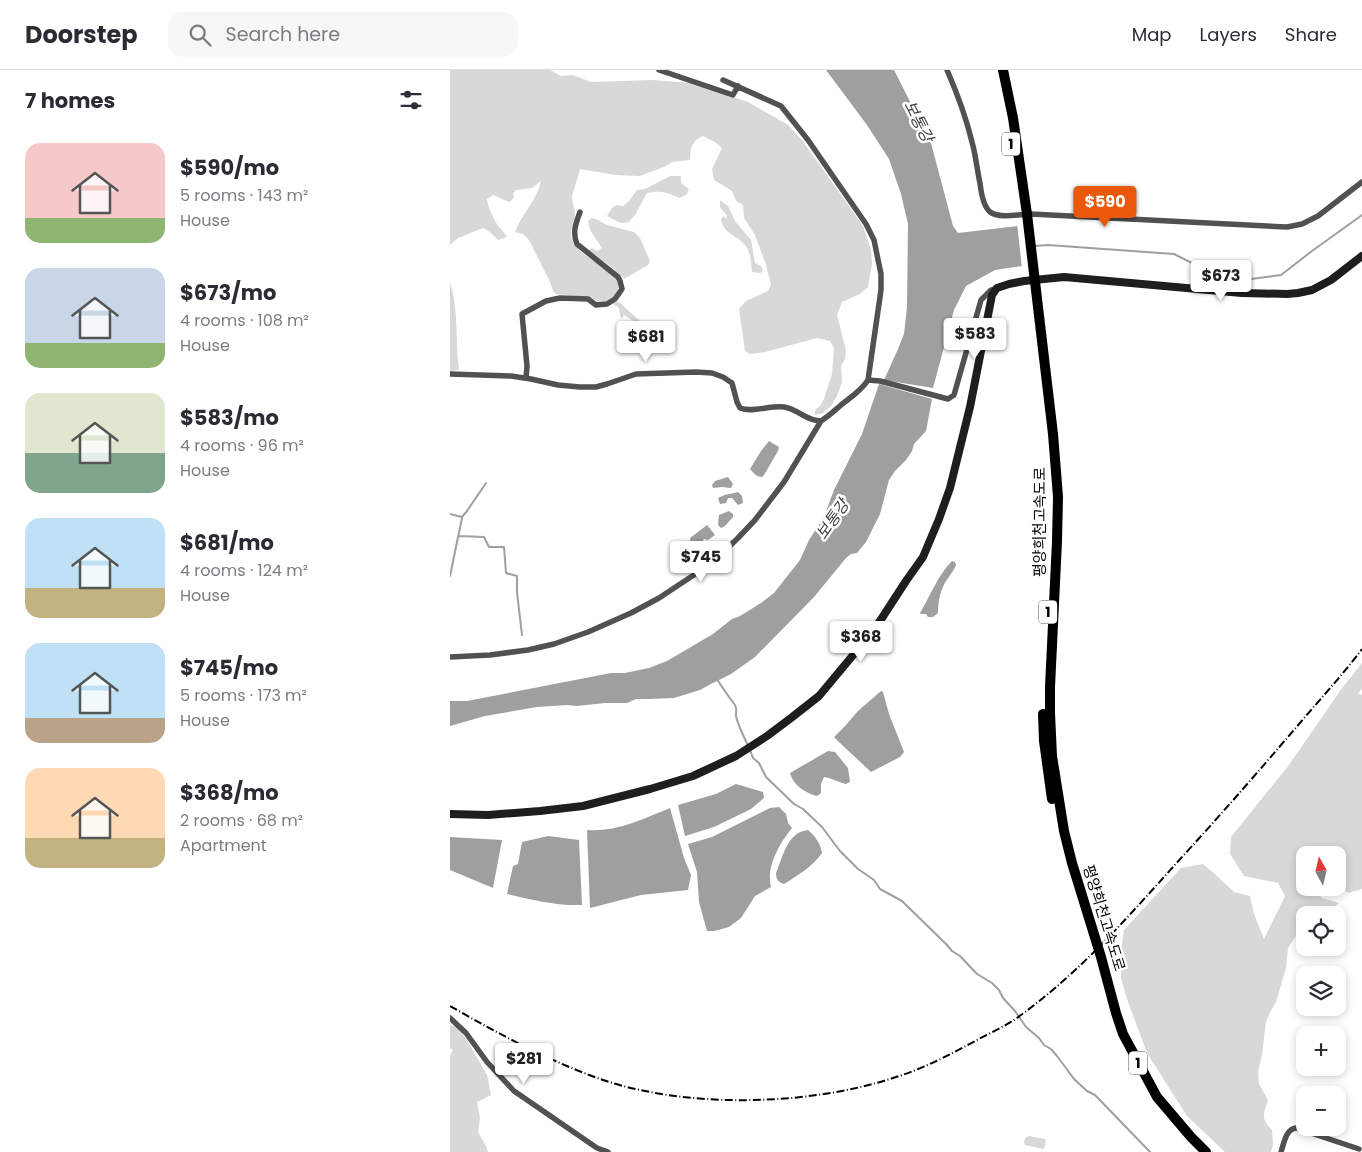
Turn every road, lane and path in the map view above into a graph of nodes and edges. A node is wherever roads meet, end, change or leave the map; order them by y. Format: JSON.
{"nodes":[{"id":1,"x":659,"y":70,"type":"edge"},
{"id":2,"x":947,"y":70,"type":"edge"},
{"id":3,"x":997,"y":70,"type":"edge"},
{"id":4,"x":1003,"y":70,"type":"edge"},
{"id":5,"x":723,"y":80,"type":"dead end"},
{"id":6,"x":738,"y":86,"type":"junction"},
{"id":7,"x":1362,"y":182,"type":"edge"},
{"id":8,"x":580,"y":212,"type":"dead end"},
{"id":9,"x":1024,"y":216,"type":"junction"},
{"id":10,"x":1362,"y":256,"type":"edge"},
{"id":11,"x":1031,"y":277,"type":"junction"},
{"id":12,"x":997,"y":288,"type":"junction"},
{"id":13,"x":450,"y":374,"type":"edge"},
{"id":14,"x":526,"y":378,"type":"junction"},
{"id":15,"x":868,"y":380,"type":"junction"},
{"id":16,"x":821,"y":421,"type":"junction"},
{"id":17,"x":450,"y":657,"type":"edge"},
{"id":18,"x":450,"y":814,"type":"edge"},
{"id":19,"x":1099,"y":960,"type":"junction"},
{"id":20,"x":450,"y":1018,"type":"edge"},
{"id":21,"x":1362,"y":1141,"type":"edge"},
{"id":22,"x":1359,"y":1150,"type":"edge"},
{"id":23,"x":608,"y":1152,"type":"edge"},
{"id":24,"x":1197,"y":1152,"type":"edge"},
{"id":25,"x":1206,"y":1152,"type":"edge"},
{"id":26,"x":1281,"y":1152,"type":"edge"}],
"edges":[{"from":1,"to":6,"type":"street"},
{"from":2,"to":9,"type":"street"},
{"from":3,"to":9,"type":"highway","name":"평양희천고속도로","number":"1"},
{"from":4,"to":9,"type":"highway","name":"평양희천고속도로","number":"1"},
{"from":5,"to":6,"type":"street"},
{"from":6,"to":15,"type":"street"},
{"from":7,"to":9,"type":"street"},
{"from":8,"to":14,"type":"street"},
{"from":9,"to":11,"type":"highway","name":"평양희천고속도로","number":"1"},
{"from":10,"to":11,"type":"main road"},
{"from":11,"to":12,"type":"main road"},
{"from":11,"to":19,"type":"highway","name":"평양희천고속도로","number":"1"},
{"from":12,"to":15,"type":"street"},
{"from":12,"to":18,"type":"main road"},
{"from":13,"to":14,"type":"street"},
{"from":14,"to":16,"type":"street"},
{"from":15,"to":16,"type":"street"},
{"from":16,"to":17,"type":"street"},
{"from":19,"to":24,"type":"highway","name":"평양희천고속도로","number":"1"},
{"from":19,"to":25,"type":"highway","name":"평양희천고속도로","number":"1"},
{"from":20,"to":23,"type":"street"},
{"from":21,"to":22,"type":"street"},
{"from":22,"to":26,"type":"street"}]}
